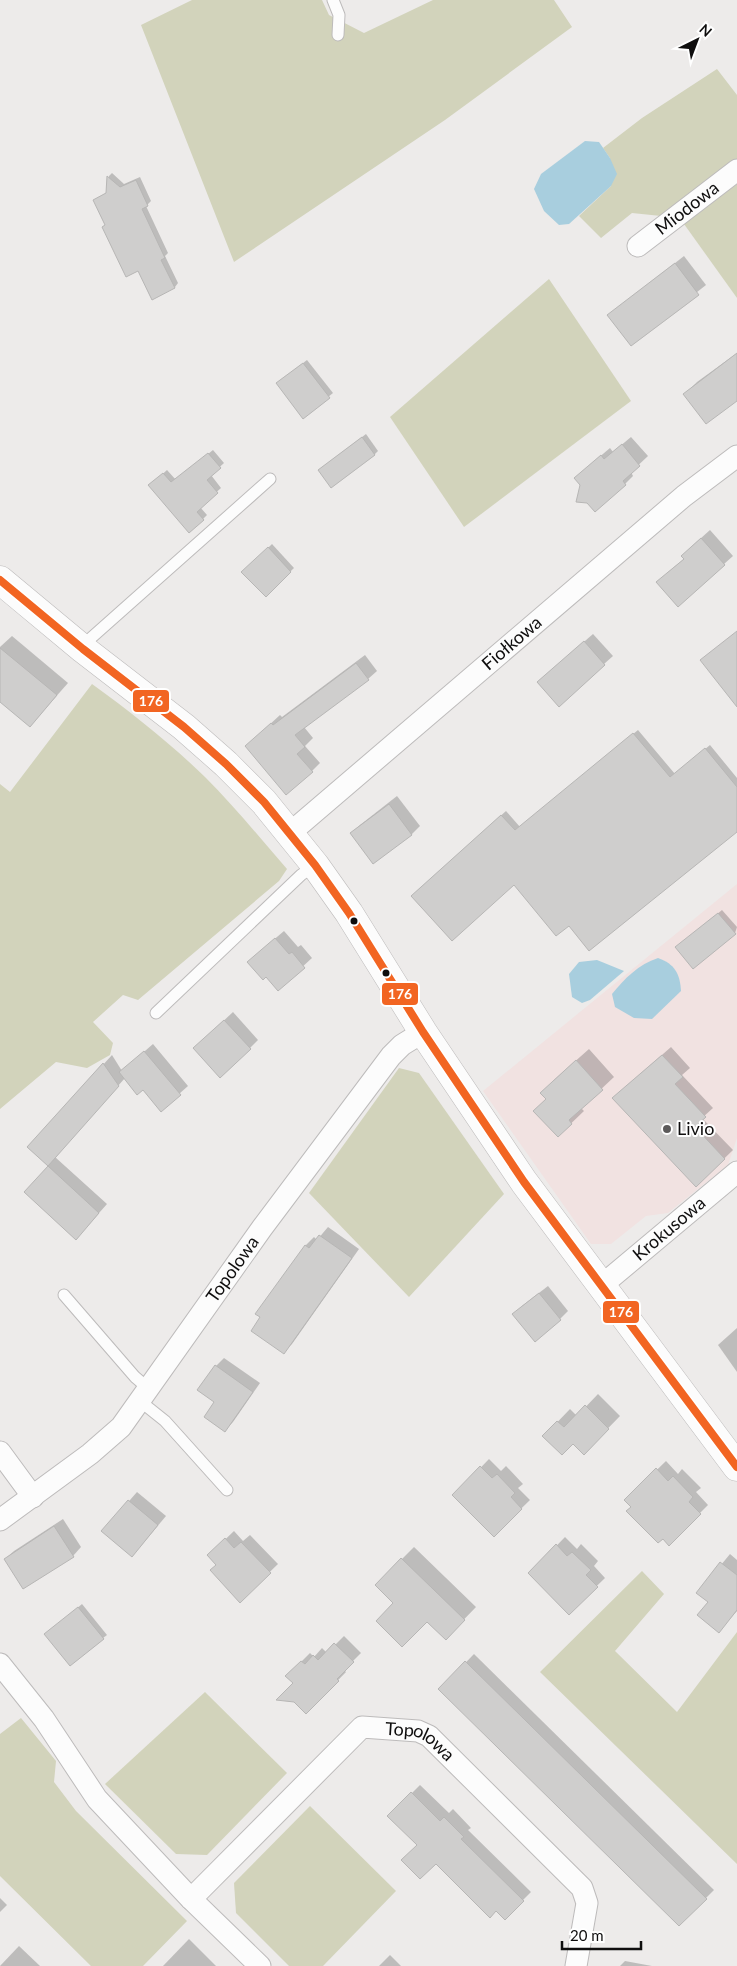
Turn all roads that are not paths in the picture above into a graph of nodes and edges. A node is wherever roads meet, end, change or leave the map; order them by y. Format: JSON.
{"nodes":[{"id":1,"x":333,"y":0,"type":"edge"},
{"id":2,"x":338,"y":35,"type":"dead end"},
{"id":3,"x":737,"y":170,"type":"edge"},
{"id":4,"x":638,"y":246,"type":"dead end"},
{"id":5,"x":737,"y":456,"type":"edge"},
{"id":6,"x":270,"y":479,"type":"dead end"},
{"id":7,"x":0,"y":580,"type":"edge"},
{"id":8,"x":83,"y":649,"type":"junction"},
{"id":9,"x":290,"y":834,"type":"junction"},
{"id":10,"x":315,"y":865,"type":"junction"},
{"id":11,"x":156,"y":1012,"type":"dead end"},
{"id":12,"x":422,"y":1032,"type":"junction"},
{"id":13,"x":737,"y":1172,"type":"edge"},
{"id":14,"x":602,"y":1286,"type":"junction"},
{"id":15,"x":64,"y":1295,"type":"dead end"},
{"id":16,"x":144,"y":1395,"type":"junction"},
{"id":17,"x":0,"y":1452,"type":"edge"},
{"id":18,"x":733,"y":1453,"type":"edge"},
{"id":19,"x":228,"y":1490,"type":"dead end"},
{"id":20,"x":34,"y":1497,"type":"junction"},
{"id":21,"x":0,"y":1520,"type":"edge"},
{"id":22,"x":0,"y":1664,"type":"edge"},
{"id":23,"x":191,"y":1899,"type":"junction"},
{"id":24,"x":260,"y":1966,"type":"edge"},
{"id":25,"x":576,"y":1966,"type":"edge"}],
"edges":[{"from":1,"to":2,"type":"lane"},
{"from":3,"to":4,"type":"street","name":"Miodowa"},
{"from":5,"to":9,"type":"street","name":"Fiołkowa"},
{"from":6,"to":8,"type":"lane"},
{"from":7,"to":8,"type":"street"},
{"from":8,"to":9,"type":"street"},
{"from":9,"to":10,"type":"street"},
{"from":10,"to":11,"type":"lane"},
{"from":10,"to":12,"type":"street"},
{"from":12,"to":14,"type":"street"},
{"from":12,"to":16,"type":"street","name":"Topolowa"},
{"from":13,"to":14,"type":"street","name":"Krokusowa"},
{"from":14,"to":18,"type":"street"},
{"from":15,"to":16,"type":"lane"},
{"from":16,"to":19,"type":"lane"},
{"from":16,"to":20,"type":"street","name":"Topolowa"},
{"from":17,"to":20,"type":"street"},
{"from":20,"to":21,"type":"street","name":"Topolowa"},
{"from":22,"to":23,"type":"street"},
{"from":23,"to":24,"type":"street"},
{"from":23,"to":25,"type":"street","name":"Topolowa"}]}
